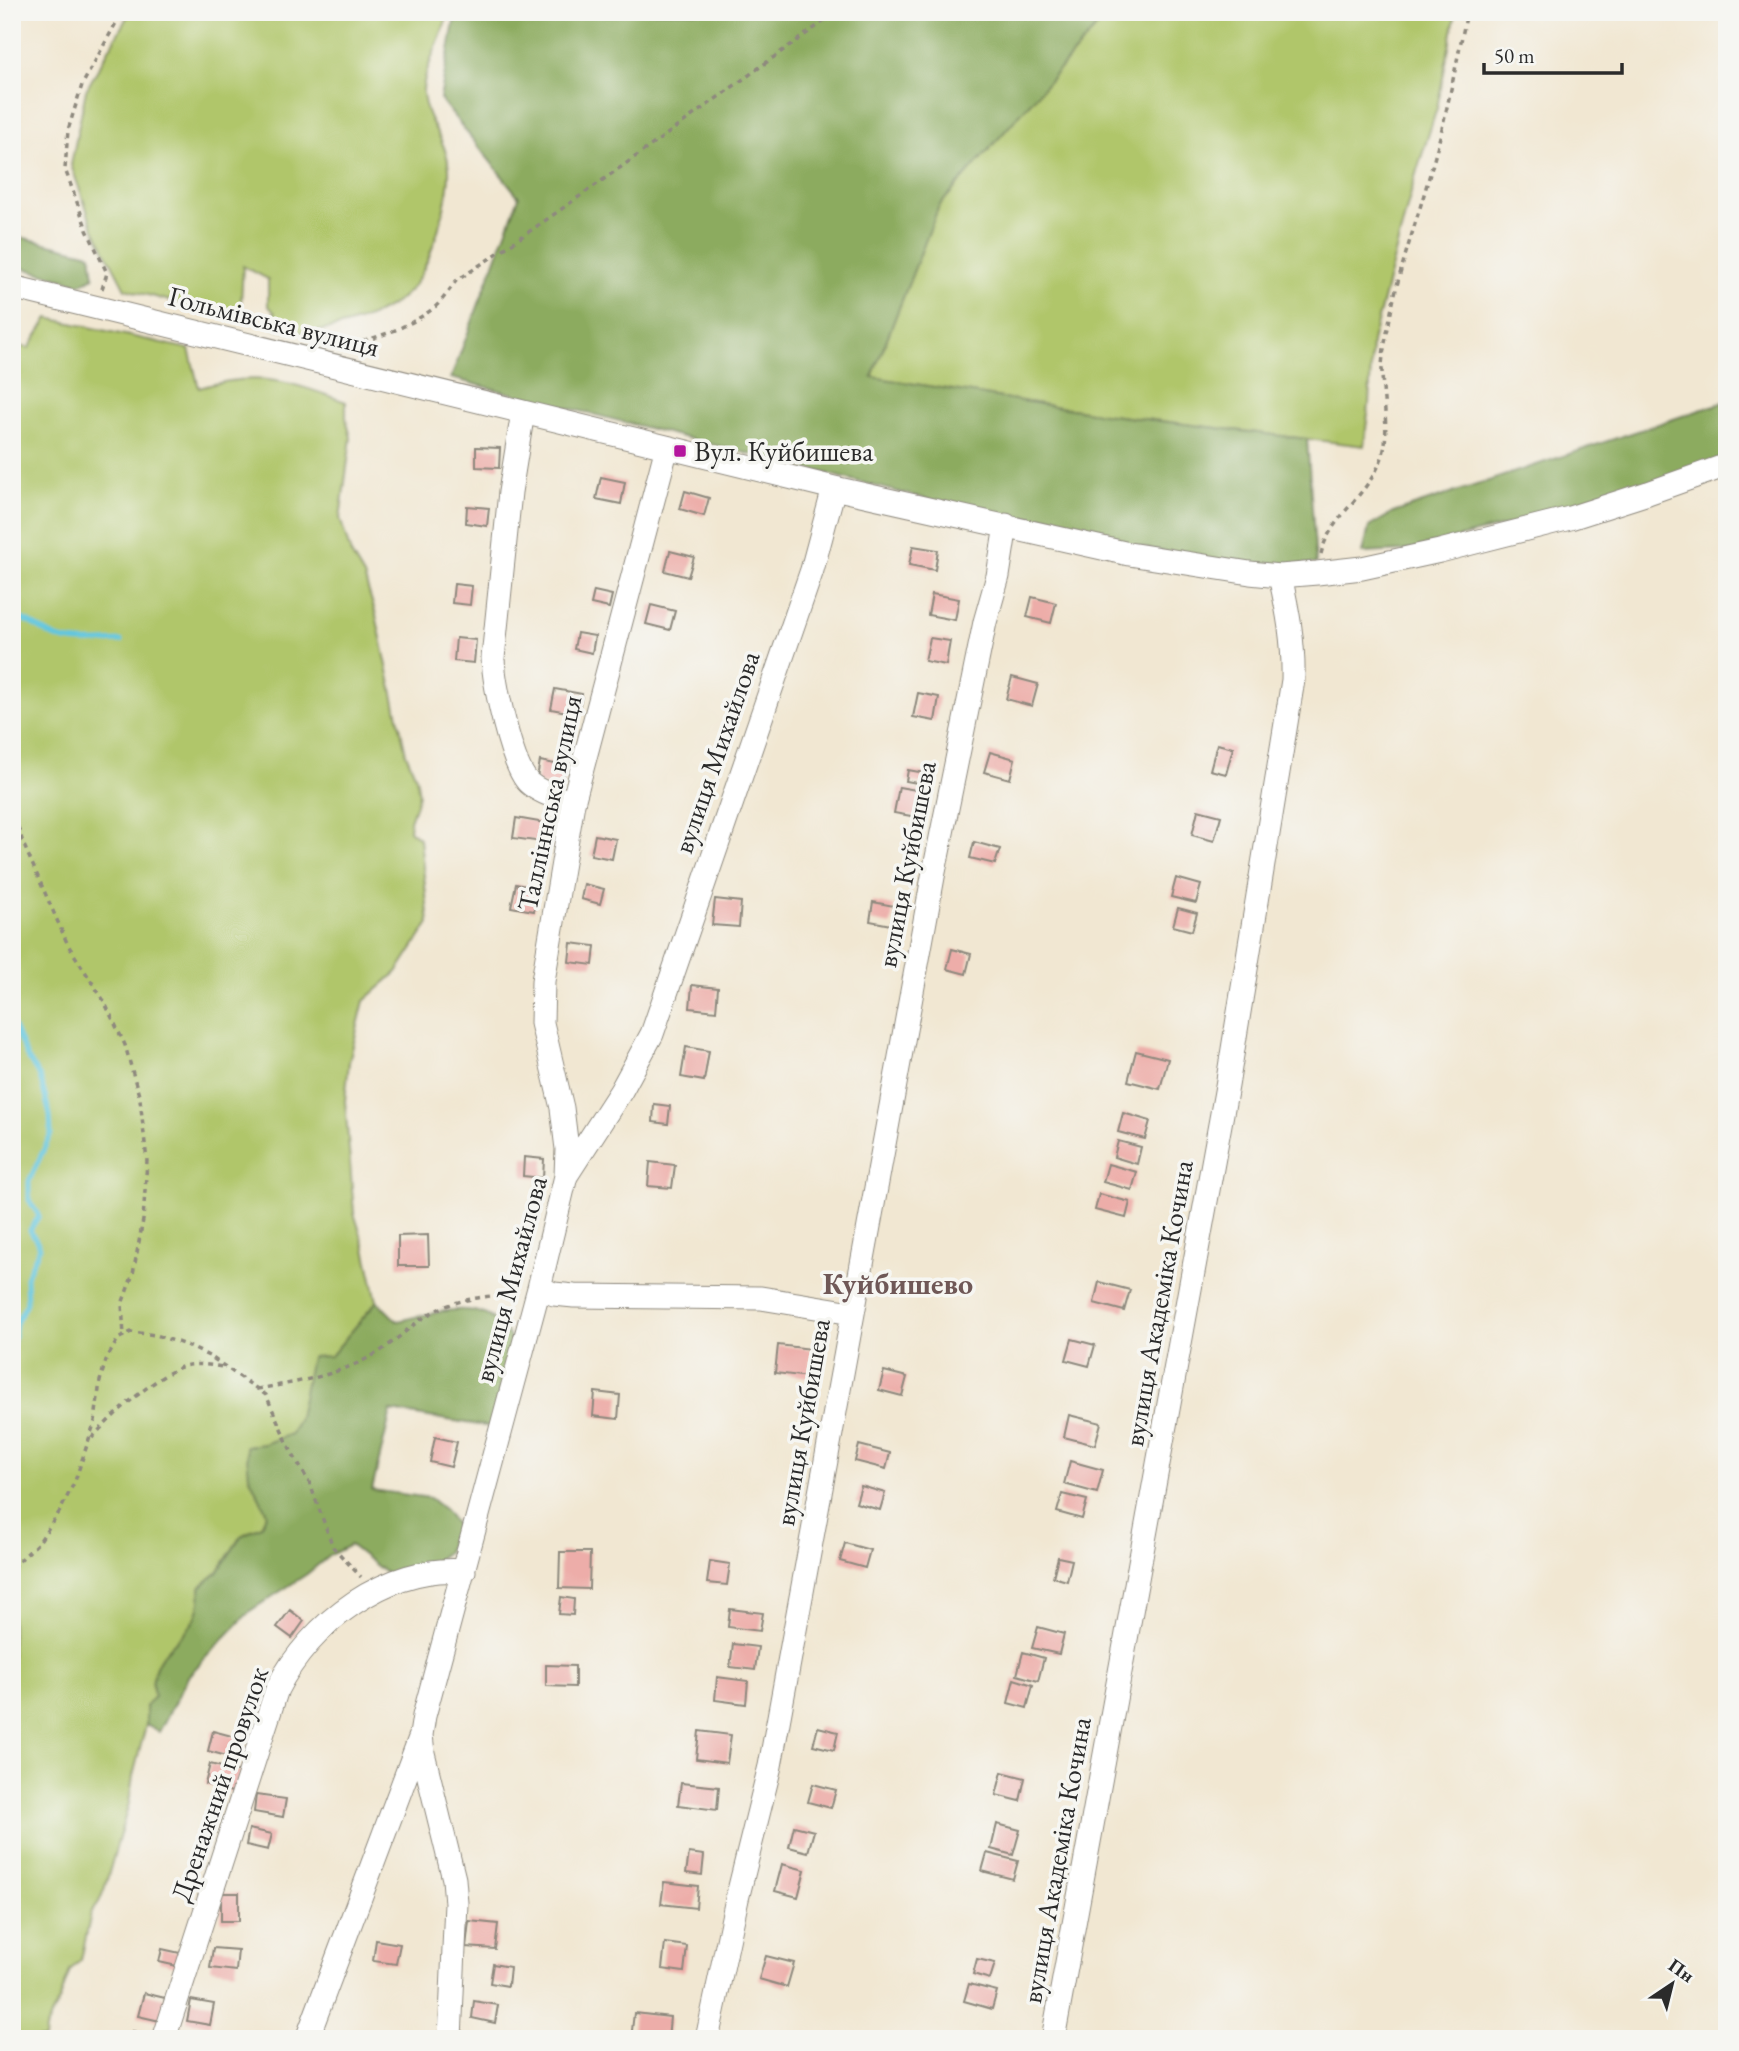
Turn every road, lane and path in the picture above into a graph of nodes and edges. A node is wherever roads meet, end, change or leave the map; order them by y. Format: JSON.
{"nodes":[{"id":1,"x":122,"y":12,"type":"edge"},
{"id":2,"x":837,"y":12,"type":"edge"},
{"id":3,"x":1466,"y":12,"type":"edge"},
{"id":4,"x":12,"y":287,"type":"edge"},
{"id":5,"x":96,"y":308,"type":"junction"},
{"id":6,"x":339,"y":349,"type":"dead end"},
{"id":7,"x":523,"y":412,"type":"junction"},
{"id":8,"x":667,"y":447,"type":"junction"},
{"id":9,"x":1727,"y":465,"type":"edge"},
{"id":10,"x":834,"y":488,"type":"junction"},
{"id":11,"x":1006,"y":525,"type":"junction"},
{"id":12,"x":1317,"y":573,"type":"junction"},
{"id":13,"x":1280,"y":576,"type":"junction"},
{"id":14,"x":573,"y":803,"type":"junction"},
{"id":15,"x":12,"y":808,"type":"edge"},
{"id":16,"x":566,"y":1176,"type":"junction"},
{"id":17,"x":538,"y":1290,"type":"junction"},
{"id":18,"x":852,"y":1313,"type":"junction"},
{"id":19,"x":124,"y":1336,"type":"junction"},
{"id":20,"x":225,"y":1367,"type":"junction"},
{"id":21,"x":257,"y":1389,"type":"junction"},
{"id":22,"x":89,"y":1442,"type":"junction"},
{"id":23,"x":12,"y":1568,"type":"edge"},
{"id":24,"x":464,"y":1570,"type":"junction"},
{"id":25,"x":377,"y":1588,"type":"junction"},
{"id":26,"x":421,"y":1735,"type":"junction"},
{"id":27,"x":164,"y":2039,"type":"edge"},
{"id":28,"x":307,"y":2039,"type":"edge"},
{"id":29,"x":450,"y":2039,"type":"edge"},
{"id":30,"x":707,"y":2039,"type":"edge"},
{"id":31,"x":1053,"y":2039,"type":"edge"}],
"edges":[{"from":1,"to":5,"type":"path"},
{"from":2,"to":6,"type":"path"},
{"from":3,"to":12,"type":"path"},
{"from":4,"to":5,"type":"street","name":"Гольмівська вулиця"},
{"from":5,"to":7,"type":"street","name":"Гольмівська вулиця"},
{"from":7,"to":8,"type":"street","name":"Гольмівська вулиця"},
{"from":7,"to":14,"type":"street"},
{"from":8,"to":10,"type":"street","name":"Гольмівська вулиця"},
{"from":8,"to":14,"type":"street","name":"Талліннська вулиця"},
{"from":9,"to":12,"type":"street","name":"Гольмівська вулиця"},
{"from":10,"to":11,"type":"street","name":"Гольмівська вулиця"},
{"from":10,"to":16,"type":"street","name":"вулиця Михайлова"},
{"from":11,"to":13,"type":"street","name":"Гольмівська вулиця"},
{"from":11,"to":18,"type":"street","name":"вулиця Куйбишева"},
{"from":12,"to":13,"type":"street","name":"Гольмівська вулиця"},
{"from":13,"to":31,"type":"street","name":"вулиця Академіка Кочина"},
{"from":14,"to":16,"type":"street","name":"Талліннська вулиця"},
{"from":15,"to":19,"type":"path"},
{"from":16,"to":17,"type":"street","name":"вулиця Михайлова"},
{"from":17,"to":18,"type":"street"},
{"from":17,"to":21,"type":"path"},
{"from":17,"to":24,"type":"street","name":"вулиця Михайлова"},
{"from":18,"to":30,"type":"street","name":"вулиця Куйбишева"},
{"from":19,"to":20,"type":"path"},
{"from":19,"to":22,"type":"path"},
{"from":20,"to":21,"type":"path"},
{"from":20,"to":22,"type":"path"},
{"from":21,"to":25,"type":"path"},
{"from":22,"to":23,"type":"path"},
{"from":24,"to":25,"type":"street","name":"Дренажний провулок"},
{"from":24,"to":26,"type":"street","name":"вулиця Михайлова"},
{"from":25,"to":27,"type":"street","name":"Дренажний провулок"},
{"from":26,"to":28,"type":"street"},
{"from":26,"to":29,"type":"street","name":"вулиця Михайлова"}]}
